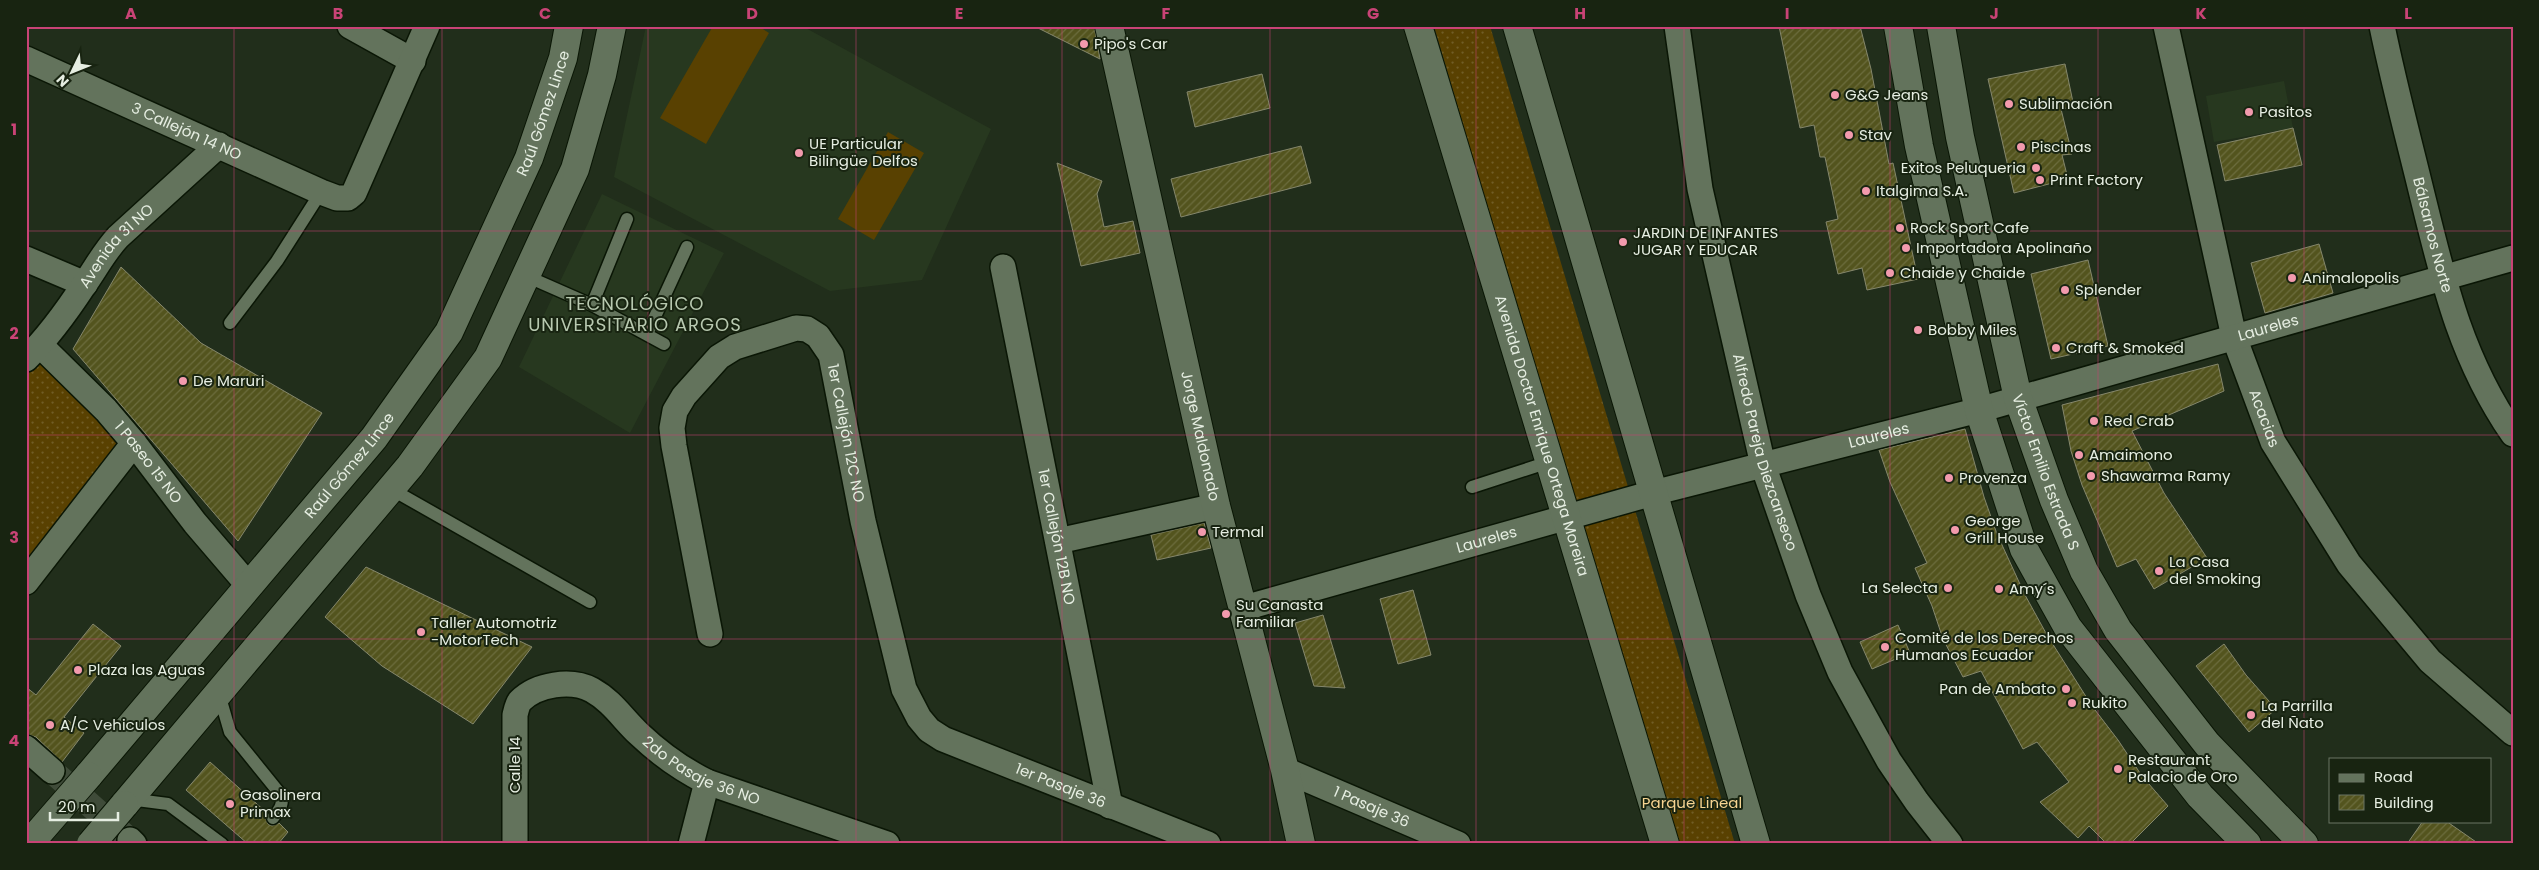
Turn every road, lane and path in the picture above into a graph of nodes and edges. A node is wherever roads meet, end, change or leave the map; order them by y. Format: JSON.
{"nodes":[{"id":1,"x":350,"y":26,"type":"edge"},
{"id":2,"x":427,"y":26,"type":"edge"},
{"id":3,"x":569,"y":26,"type":"edge"},
{"id":4,"x":612,"y":26,"type":"edge"},
{"id":5,"x":1109,"y":26,"type":"edge"},
{"id":6,"x":1418,"y":26,"type":"edge"},
{"id":7,"x":1517,"y":26,"type":"edge"},
{"id":8,"x":1677,"y":26,"type":"edge"},
{"id":9,"x":1898,"y":26,"type":"edge"},
{"id":10,"x":1941,"y":26,"type":"edge"},
{"id":11,"x":2166,"y":26,"type":"edge"},
{"id":12,"x":2382,"y":26,"type":"edge"},
{"id":13,"x":26,"y":58,"type":"edge"},
{"id":14,"x":412,"y":61,"type":"junction"},
{"id":15,"x":1960,"y":137,"type":"junction"},
{"id":16,"x":219,"y":145,"type":"junction"},
{"id":17,"x":1919,"y":146,"type":"junction"},
{"id":18,"x":321,"y":192,"type":"junction"},
{"id":19,"x":627,"y":220,"type":"dead end"},
{"id":20,"x":687,"y":247,"type":"dead end"},
{"id":21,"x":2513,"y":258,"type":"edge"},
{"id":22,"x":26,"y":259,"type":"edge"},
{"id":23,"x":1003,"y":267,"type":"dead end"},
{"id":24,"x":526,"y":276,"type":"junction"},
{"id":25,"x":2443,"y":278,"type":"junction"},
{"id":26,"x":85,"y":284,"type":"junction"},
{"id":27,"x":592,"y":305,"type":"junction"},
{"id":28,"x":230,"y":323,"type":"dead end"},
{"id":29,"x":647,"y":334,"type":"junction"},
{"id":30,"x":2234,"y":337,"type":"junction"},
{"id":31,"x":664,"y":344,"type":"dead end"},
{"id":32,"x":33,"y":352,"type":"edge"},
{"id":33,"x":2018,"y":398,"type":"junction"},
{"id":34,"x":1979,"y":410,"type":"junction"},
{"id":35,"x":2513,"y":434,"type":"edge"},
{"id":36,"x":134,"y":443,"type":"junction"},
{"id":37,"x":1549,"y":462,"type":"junction"},
{"id":38,"x":1763,"y":465,"type":"junction"},
{"id":39,"x":1472,"y":487,"type":"dead end"},
{"id":40,"x":391,"y":489,"type":"junction"},
{"id":41,"x":1653,"y":493,"type":"junction"},
{"id":42,"x":1216,"y":506,"type":"junction"},
{"id":43,"x":1565,"y":516,"type":"junction"},
{"id":44,"x":1058,"y":541,"type":"junction"},
{"id":45,"x":26,"y":582,"type":"edge"},
{"id":46,"x":249,"y":586,"type":"junction"},
{"id":47,"x":590,"y":602,"type":"dead end"},
{"id":48,"x":1244,"y":608,"type":"junction"},
{"id":49,"x":710,"y":634,"type":"dead end"},
{"id":50,"x":218,"y":693,"type":"junction"},
{"id":51,"x":531,"y":693,"type":"joint"},
{"id":52,"x":919,"y":718,"type":"joint"},
{"id":53,"x":2513,"y":733,"type":"edge"},
{"id":54,"x":26,"y":748,"type":"edge"},
{"id":55,"x":2230,"y":768,"type":"junction"},
{"id":56,"x":1285,"y":770,"type":"junction"},
{"id":57,"x":52,"y":771,"type":"tunnel mouth"},
{"id":58,"x":707,"y":782,"type":"junction"},
{"id":59,"x":2200,"y":796,"type":"junction"},
{"id":60,"x":126,"y":802,"type":"junction"},
{"id":61,"x":1110,"y":806,"type":"junction"},
{"id":62,"x":273,"y":818,"type":"dead end"},
{"id":63,"x":841,"y":836,"type":"edge"},
{"id":64,"x":29,"y":844,"type":"edge"},
{"id":65,"x":91,"y":844,"type":"edge"},
{"id":66,"x":222,"y":844,"type":"edge"},
{"id":67,"x":516,"y":844,"type":"edge"},
{"id":68,"x":691,"y":844,"type":"edge"},
{"id":69,"x":887,"y":844,"type":"edge"},
{"id":70,"x":1208,"y":844,"type":"edge"},
{"id":71,"x":1301,"y":844,"type":"edge"},
{"id":72,"x":1458,"y":844,"type":"edge"},
{"id":73,"x":1665,"y":844,"type":"edge"},
{"id":74,"x":1756,"y":844,"type":"edge"},
{"id":75,"x":1950,"y":844,"type":"edge"},
{"id":76,"x":2247,"y":844,"type":"edge"},
{"id":77,"x":2304,"y":844,"type":"edge"}],
"edges":[{"from":1,"to":14,"type":"street"},
{"from":2,"to":14,"type":"street"},
{"from":3,"to":46,"type":"main road","name":"Raúl Gómez Lince"},
{"from":4,"to":24,"type":"main road"},
{"from":5,"to":42,"type":"main road","name":"Jorge Maldonado"},
{"from":6,"to":37,"type":"main road","name":"Avenida Doctor Enrique Ortega Moreira"},
{"from":7,"to":41,"type":"main road"},
{"from":8,"to":38,"type":"street","name":"Alfredo Pareja Diezcanseco"},
{"from":9,"to":17,"type":"main road"},
{"from":10,"to":15,"type":"main road","name":"Víctor Emilio Estrada S"},
{"from":11,"to":30,"type":"street","name":"Acacias"},
{"from":12,"to":25,"type":"street","name":"Bálsamos Norte"},
{"from":13,"to":16,"type":"street","name":"3 Callejón 14 NO"},
{"from":14,"to":18,"type":"street","name":"3 Callejón 14 NO"},
{"from":15,"to":17,"type":"main road"},
{"from":15,"to":33,"type":"main road","name":"Víctor Emilio Estrada S"},
{"from":16,"to":18,"type":"street","name":"3 Callejón 14 NO"},
{"from":16,"to":26,"type":"street","name":"Avenida 31 NO"},
{"from":17,"to":34,"type":"main road"},
{"from":18,"to":28,"type":"lane"},
{"from":19,"to":27,"type":"lane"},
{"from":20,"to":29,"type":"lane"},
{"from":21,"to":25,"type":"street","name":"Laureles"},
{"from":22,"to":26,"type":"street"},
{"from":23,"to":44,"type":"street","name":"1er Callejón 12B NO"},
{"from":24,"to":27,"type":"lane"},
{"from":24,"to":40,"type":"main road"},
{"from":25,"to":30,"type":"street","name":"Laureles"},
{"from":25,"to":35,"type":"street","name":"Bálsamos Norte"},
{"from":26,"to":32,"type":"street","name":"Avenida 31 NO"},
{"from":27,"to":29,"type":"lane"},
{"from":29,"to":31,"type":"lane"},
{"from":30,"to":33,"type":"street","name":"Laureles"},
{"from":30,"to":53,"type":"street","name":"Acacias"},
{"from":32,"to":36,"type":"street","name":"1 Paseo 15 NO"},
{"from":33,"to":34,"type":"street","name":"Laureles"},
{"from":33,"to":55,"type":"main road","name":"Víctor Emilio Estrada S"},
{"from":34,"to":38,"type":"street","name":"Laureles"},
{"from":34,"to":59,"type":"main road"},
{"from":36,"to":45,"type":"street"},
{"from":36,"to":46,"type":"street","name":"1 Paseo 15 NO"},
{"from":37,"to":39,"type":"lane"},
{"from":37,"to":43,"type":"main road","name":"Avenida Doctor Enrique Ortega Moreira"},
{"from":38,"to":41,"type":"street","name":"Laureles"},
{"from":38,"to":75,"type":"street","name":"Alfredo Pareja Diezcanseco"},
{"from":40,"to":47,"type":"lane"},
{"from":40,"to":50,"type":"main road"},
{"from":41,"to":43,"type":"street","name":"Laureles"},
{"from":41,"to":74,"type":"main road"},
{"from":42,"to":44,"type":"street"},
{"from":42,"to":48,"type":"main road","name":"Jorge Maldonado"},
{"from":43,"to":48,"type":"street","name":"Laureles"},
{"from":43,"to":73,"type":"main road","name":"Avenida Doctor Enrique Ortega Moreira"},
{"from":44,"to":61,"type":"street","name":"1er Callejón 12B NO"},
{"from":46,"to":64,"type":"main road","name":"Raúl Gómez Lince","bridge":true},
{"from":48,"to":56,"type":"main road","name":"Jorge Maldonado"},
{"from":49,"to":52,"type":"street","name":"1er Callejón 12C NO"},
{"from":50,"to":60,"type":"main road"},
{"from":50,"to":62,"type":"lane"},
{"from":51,"to":58,"type":"street","name":"2do Pasaje 36 NO"},
{"from":51,"to":67,"type":"street","name":"Calle 14"},
{"from":52,"to":61,"type":"street","name":"1er Pasaje 36"},
{"from":54,"to":57,"type":"street"},
{"from":55,"to":59,"type":"main road"},
{"from":55,"to":77,"type":"main road","name":"Víctor Emilio Estrada S"},
{"from":56,"to":71,"type":"main road","name":"Jorge Maldonado"},
{"from":56,"to":72,"type":"street","name":"1 Pasaje 36"},
{"from":58,"to":63,"type":"street","name":"2do Pasaje 36 NO"},
{"from":58,"to":68,"type":"street"},
{"from":59,"to":76,"type":"main road"},
{"from":60,"to":65,"type":"main road","bridge":true},
{"from":60,"to":66,"type":"lane"},
{"from":61,"to":70,"type":"street","name":"1er Pasaje 36"},
{"from":63,"to":69,"type":"street","name":"2do Pasaje 36 NO"}]}
